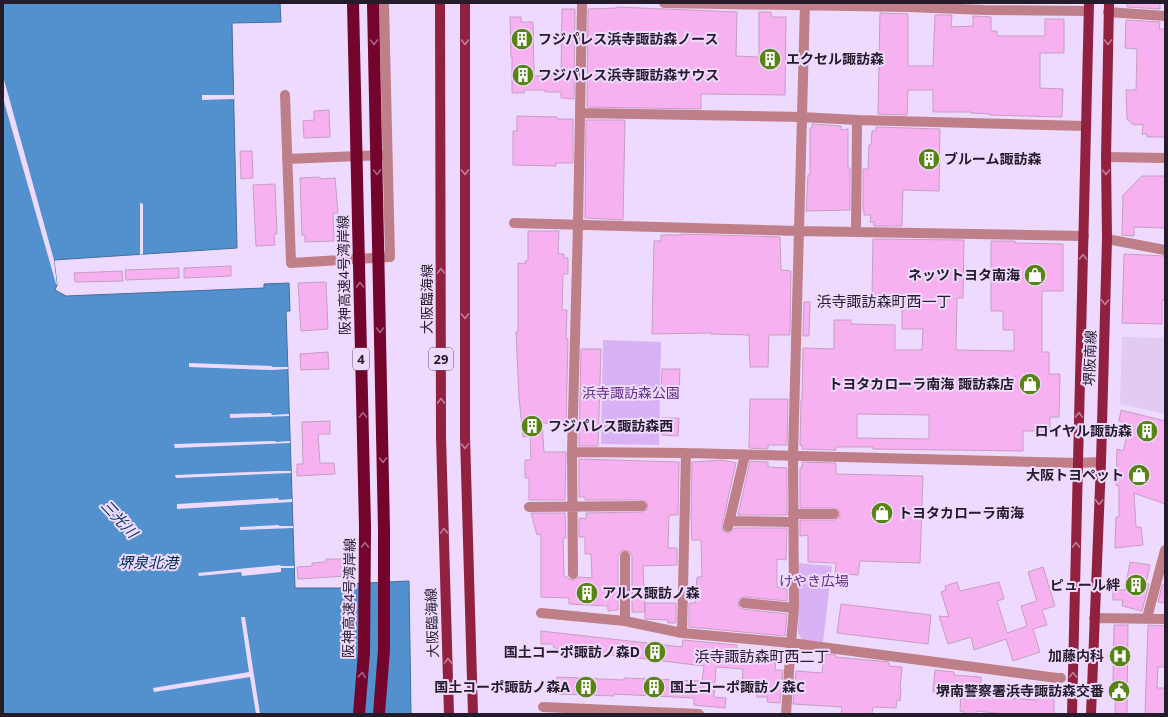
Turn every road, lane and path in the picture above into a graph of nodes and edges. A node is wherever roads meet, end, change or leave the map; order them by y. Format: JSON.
{"nodes":[{"id":1,"x":353,"y":3,"type":"edge"},
{"id":2,"x":373,"y":3,"type":"edge"},
{"id":3,"x":384,"y":3,"type":"edge"},
{"id":4,"x":440,"y":3,"type":"edge"},
{"id":5,"x":465,"y":3,"type":"edge"},
{"id":6,"x":582,"y":3,"type":"edge"},
{"id":7,"x":664,"y":3,"type":"edge"},
{"id":8,"x":804,"y":4,"type":"edge"},
{"id":9,"x":986,"y":7,"type":"edge"},
{"id":10,"x":1088,"y":7,"type":"edge"},
{"id":11,"x":1108,"y":8,"type":"edge"},
{"id":12,"x":1165,"y":16,"type":"edge"},
{"id":13,"x":285,"y":95,"type":"dead end"},
{"id":14,"x":580,"y":113,"type":"junction"},
{"id":15,"x":802,"y":117,"type":"junction"},
{"id":16,"x":857,"y":120,"type":"junction"},
{"id":17,"x":1085,"y":126,"type":"junction"},
{"id":18,"x":388,"y":155,"type":"junction"},
{"id":19,"x":1106,"y":157,"type":"junction"},
{"id":20,"x":1165,"y":158,"type":"edge"},
{"id":21,"x":287,"y":159,"type":"junction"},
{"id":22,"x":514,"y":223,"type":"dead end"},
{"id":23,"x":578,"y":225,"type":"junction"},
{"id":24,"x":799,"y":231,"type":"junction"},
{"id":25,"x":856,"y":232,"type":"junction"},
{"id":26,"x":1084,"y":236,"type":"junction"},
{"id":27,"x":1107,"y":239,"type":"junction"},
{"id":28,"x":1165,"y":250,"type":"edge"},
{"id":29,"x":572,"y":452,"type":"junction"},
{"id":30,"x":686,"y":453,"type":"junction"},
{"id":31,"x":745,"y":455,"type":"junction"},
{"id":32,"x":793,"y":456,"type":"junction"},
{"id":33,"x":1101,"y":462,"type":"junction"},
{"id":34,"x":1078,"y":463,"type":"junction"},
{"id":35,"x":642,"y":506,"type":"dead end"},
{"id":36,"x":529,"y":507,"type":"dead end"},
{"id":37,"x":572,"y":507,"type":"junction"},
{"id":38,"x":834,"y":514,"type":"dead end"},
{"id":39,"x":792,"y":518,"type":"junction"},
{"id":40,"x":1165,"y":550,"type":"edge"},
{"id":41,"x":625,"y":556,"type":"dead end"},
{"id":42,"x":573,"y":574,"type":"dead end"},
{"id":43,"x":744,"y":603,"type":"dead end"},
{"id":44,"x":794,"y":608,"type":"junction"},
{"id":45,"x":541,"y":613,"type":"dead end"},
{"id":46,"x":1094,"y":618,"type":"junction"},
{"id":47,"x":1147,"y":618,"type":"junction"},
{"id":48,"x":1165,"y":619,"type":"edge"},
{"id":49,"x":625,"y":622,"type":"junction"},
{"id":50,"x":682,"y":633,"type":"junction"},
{"id":51,"x":791,"y":643,"type":"junction"},
{"id":52,"x":1061,"y":678,"type":"dead end"},
{"id":53,"x":543,"y":707,"type":"dead end"},
{"id":54,"x":359,"y":714,"type":"edge"},
{"id":55,"x":379,"y":714,"type":"edge"},
{"id":56,"x":449,"y":714,"type":"edge"},
{"id":57,"x":473,"y":714,"type":"edge"},
{"id":58,"x":693,"y":714,"type":"edge"},
{"id":59,"x":786,"y":714,"type":"edge"},
{"id":60,"x":1072,"y":714,"type":"edge"},
{"id":61,"x":1091,"y":714,"type":"edge"}],
"edges":[{"from":54,"to":1,"type":"highway","name":"阪神高速4号湾岸線","number":"4","one_way":true,"bridge":true},
{"from":2,"to":55,"type":"highway","number":"4","one_way":true,"bridge":true},
{"from":3,"to":18,"type":"street"},
{"from":56,"to":4,"type":"main road","name":"大阪臨海線","number":"29","one_way":true},
{"from":5,"to":57,"type":"main road","number":"29","one_way":true},
{"from":6,"to":14,"type":"street"},
{"from":7,"to":8,"type":"street"},
{"from":8,"to":9,"type":"street"},
{"from":8,"to":15,"type":"street"},
{"from":9,"to":10,"type":"street"},
{"from":10,"to":17,"type":"main road","name":"堺阪南線"},
{"from":11,"to":12,"type":"street"},
{"from":11,"to":19,"type":"main road","name":"堺阪南線","one_way":true},
{"from":13,"to":21,"type":"street"},
{"from":14,"to":15,"type":"street"},
{"from":14,"to":23,"type":"street"},
{"from":15,"to":16,"type":"street"},
{"from":15,"to":24,"type":"street"},
{"from":16,"to":17,"type":"street"},
{"from":16,"to":25,"type":"street"},
{"from":17,"to":26,"type":"main road","name":"堺阪南線"},
{"from":18,"to":21,"type":"street"},
{"from":18,"to":21,"type":"street"},
{"from":19,"to":20,"type":"street"},
{"from":19,"to":27,"type":"main road","name":"堺阪南線","one_way":true},
{"from":22,"to":23,"type":"street"},
{"from":23,"to":24,"type":"street"},
{"from":23,"to":29,"type":"street"},
{"from":24,"to":25,"type":"street"},
{"from":24,"to":32,"type":"street"},
{"from":25,"to":26,"type":"street"},
{"from":34,"to":26,"type":"main road","name":"堺阪南線","one_way":true},
{"from":27,"to":28,"type":"street"},
{"from":27,"to":33,"type":"main road","name":"堺阪南線","one_way":true},
{"from":29,"to":30,"type":"street"},
{"from":29,"to":37,"type":"street"},
{"from":30,"to":31,"type":"street"},
{"from":30,"to":50,"type":"street"},
{"from":31,"to":32,"type":"street"},
{"from":31,"to":39,"type":"street"},
{"from":32,"to":34,"type":"street"},
{"from":32,"to":39,"type":"street"},
{"from":33,"to":34,"type":"street"},
{"from":33,"to":46,"type":"main road","name":"堺阪南線","one_way":true},
{"from":60,"to":34,"type":"main road","name":"堺阪南線","one_way":true},
{"from":35,"to":37,"type":"street"},
{"from":36,"to":37,"type":"street"},
{"from":37,"to":42,"type":"street"},
{"from":38,"to":39,"type":"street"},
{"from":39,"to":44,"type":"street"},
{"from":40,"to":47,"type":"street"},
{"from":41,"to":49,"type":"street"},
{"from":43,"to":44,"type":"street"},
{"from":44,"to":51,"type":"street"},
{"from":45,"to":49,"type":"street"},
{"from":46,"to":47,"type":"street"},
{"from":46,"to":61,"type":"main road","name":"堺阪南線"},
{"from":47,"to":48,"type":"street"},
{"from":49,"to":50,"type":"street"},
{"from":50,"to":51,"type":"street"},
{"from":51,"to":52,"type":"street"},
{"from":51,"to":59,"type":"street"},
{"from":53,"to":58,"type":"street"}]}
